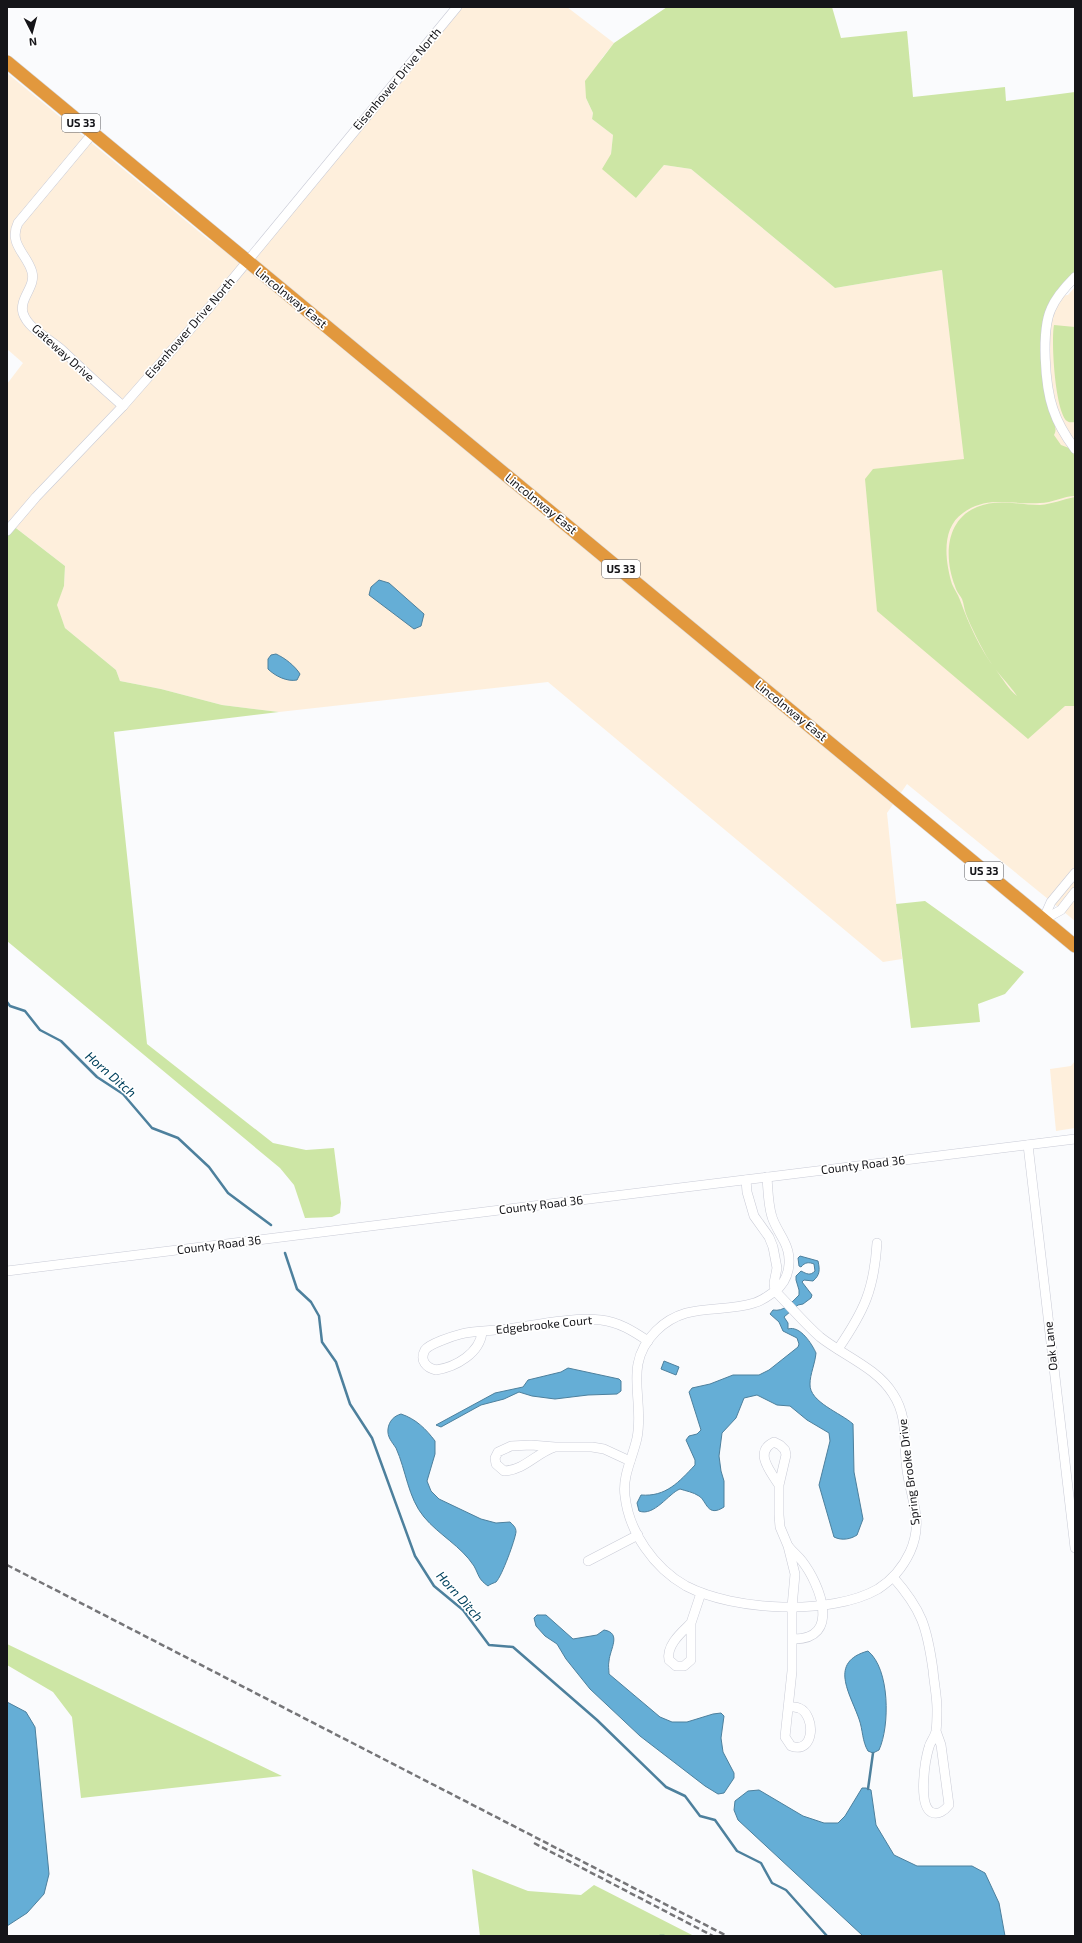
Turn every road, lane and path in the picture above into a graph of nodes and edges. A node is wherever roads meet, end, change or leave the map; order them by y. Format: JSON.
{"nodes":[{"id":1,"x":457,"y":7,"type":"edge"},
{"id":2,"x":7,"y":62,"type":"edge"},
{"id":3,"x":93,"y":133,"type":"junction"},
{"id":4,"x":247,"y":261,"type":"junction"},
{"id":5,"x":1075,"y":277,"type":"edge"},
{"id":6,"x":123,"y":406,"type":"junction"},
{"id":7,"x":1075,"y":449,"type":"edge"},
{"id":8,"x":7,"y":531,"type":"edge"},
{"id":9,"x":1075,"y":873,"type":"edge"},
{"id":10,"x":1075,"y":892,"type":"edge"},
{"id":11,"x":1043,"y":920,"type":"junction"},
{"id":12,"x":1075,"y":946,"type":"edge"},
{"id":13,"x":1075,"y":1140,"type":"edge"},
{"id":14,"x":1028,"y":1145,"type":"junction"},
{"id":15,"x":767,"y":1177,"type":"junction"},
{"id":16,"x":746,"y":1180,"type":"junction"},
{"id":17,"x":877,"y":1243,"type":"dead end"},
{"id":18,"x":7,"y":1271,"type":"edge"},
{"id":19,"x":775,"y":1291,"type":"junction"},
{"id":20,"x":482,"y":1332,"type":"junction"},
{"id":21,"x":648,"y":1340,"type":"junction"},
{"id":22,"x":838,"y":1349,"type":"junction"},
{"id":23,"x":555,"y":1448,"type":"junction"},
{"id":24,"x":630,"y":1461,"type":"junction"},
{"id":25,"x":779,"y":1485,"type":"dead end"},
{"id":26,"x":638,"y":1535,"type":"junction"},
{"id":27,"x":788,"y":1546,"type":"junction"},
{"id":28,"x":1075,"y":1548,"type":"edge"},
{"id":29,"x":588,"y":1561,"type":"dead end"},
{"id":30,"x":893,"y":1577,"type":"junction"},
{"id":31,"x":701,"y":1593,"type":"junction"},
{"id":32,"x":823,"y":1605,"type":"junction"},
{"id":33,"x":792,"y":1607,"type":"junction"},
{"id":34,"x":691,"y":1622,"type":"dead end"},
{"id":35,"x":793,"y":1639,"type":"junction"},
{"id":36,"x":790,"y":1706,"type":"dead end"},
{"id":37,"x":936,"y":1732,"type":"junction"}],
"edges":[{"from":1,"to":4,"type":"street","name":"Eisenhower Drive North"},
{"from":2,"to":3,"type":"highway","name":"Lincolnway East","number":"US 33"},
{"from":3,"to":4,"type":"highway","name":"Lincolnway East","number":"US 33"},
{"from":3,"to":6,"type":"street","name":"Gateway Drive"},
{"from":4,"to":6,"type":"street","name":"Eisenhower Drive North"},
{"from":4,"to":11,"type":"highway","name":"Lincolnway East","number":"US 33"},
{"from":5,"to":7,"type":"street"},
{"from":6,"to":8,"type":"street","name":"Eisenhower Drive North"},
{"from":9,"to":11,"type":"street"},
{"from":10,"to":11,"type":"street"},
{"from":11,"to":12,"type":"highway","name":"Lincolnway East","number":"US 33"},
{"from":13,"to":14,"type":"street","name":"County Road 36"},
{"from":14,"to":15,"type":"street","name":"County Road 36"},
{"from":14,"to":28,"type":"street","name":"Oak Lane"},
{"from":15,"to":16,"type":"street","name":"County Road 36"},
{"from":15,"to":19,"type":"street","name":"Spring Brooke Drive"},
{"from":16,"to":18,"type":"street","name":"County Road 36"},
{"from":16,"to":19,"type":"street"},
{"from":17,"to":22,"type":"street"},
{"from":19,"to":21,"type":"street","name":"Spring Brooke Drive"},
{"from":19,"to":22,"type":"street","name":"Spring Brooke Drive"},
{"from":20,"to":20,"type":"street","name":"Edgebrooke Court"},
{"from":20,"to":21,"type":"street","name":"Edgebrooke Court"},
{"from":21,"to":24,"type":"street","name":"Spring Brooke Drive"},
{"from":22,"to":30,"type":"street","name":"Spring Brooke Drive"},
{"from":23,"to":23,"type":"street"},
{"from":23,"to":24,"type":"street"},
{"from":24,"to":26,"type":"street","name":"Spring Brooke Drive"},
{"from":25,"to":27,"type":"street"},
{"from":26,"to":29,"type":"street"},
{"from":26,"to":31,"type":"street","name":"Spring Brooke Drive"},
{"from":27,"to":32,"type":"street"},
{"from":27,"to":33,"type":"street"},
{"from":30,"to":32,"type":"street","name":"Spring Brooke Drive"},
{"from":30,"to":37,"type":"street"},
{"from":31,"to":33,"type":"street","name":"Spring Brooke Drive"},
{"from":31,"to":34,"type":"street"},
{"from":32,"to":33,"type":"street","name":"Spring Brooke Drive"},
{"from":32,"to":35,"type":"street"},
{"from":33,"to":35,"type":"street"},
{"from":35,"to":36,"type":"street"},
{"from":37,"to":37,"type":"street"}]}
